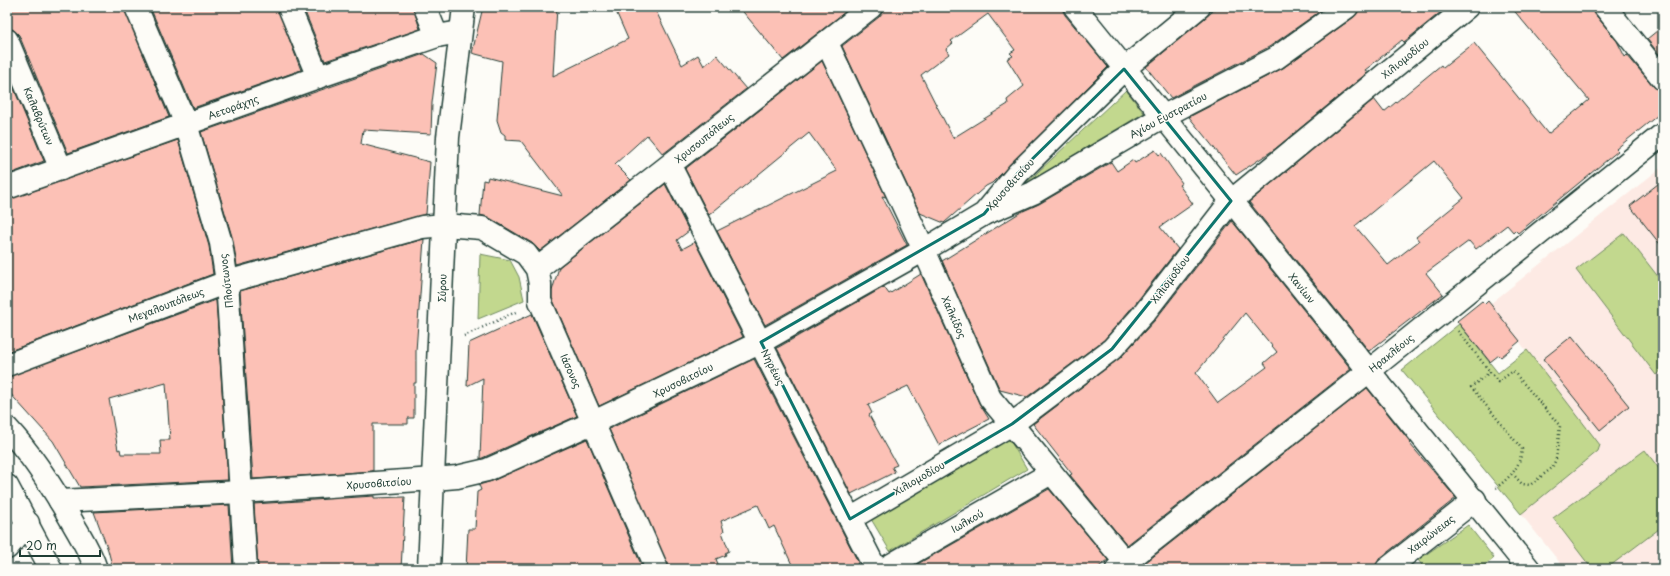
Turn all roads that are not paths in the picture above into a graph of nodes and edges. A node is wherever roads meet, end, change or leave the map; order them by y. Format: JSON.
{"nodes":[{"id":1,"x":136,"y":7,"type":"edge"},
{"id":2,"x":289,"y":7,"type":"edge"},
{"id":3,"x":425,"y":7,"type":"edge"},
{"id":4,"x":464,"y":7,"type":"edge"},
{"id":5,"x":871,"y":7,"type":"edge"},
{"id":6,"x":1075,"y":7,"type":"edge"},
{"id":7,"x":1199,"y":7,"type":"edge"},
{"id":8,"x":1347,"y":7,"type":"edge"},
{"id":9,"x":1467,"y":7,"type":"edge"},
{"id":10,"x":1605,"y":7,"type":"edge"},
{"id":11,"x":460,"y":32,"type":"junction"},
{"id":12,"x":437,"y":36,"type":"junction"},
{"id":13,"x":7,"y":40,"type":"edge"},
{"id":14,"x":827,"y":43,"type":"junction"},
{"id":15,"x":1124,"y":69,"type":"junction"},
{"id":16,"x":318,"y":77,"type":"junction"},
{"id":17,"x":1663,"y":78,"type":"edge"},
{"id":18,"x":1162,"y":117,"type":"junction"},
{"id":19,"x":186,"y":124,"type":"junction"},
{"id":20,"x":1663,"y":134,"type":"edge"},
{"id":21,"x":670,"y":166,"type":"junction"},
{"id":22,"x":61,"y":169,"type":"junction"},
{"id":23,"x":7,"y":188,"type":"edge"},
{"id":24,"x":1231,"y":201,"type":"junction"},
{"id":25,"x":984,"y":214,"type":"junction"},
{"id":26,"x":444,"y":224,"type":"junction"},
{"id":27,"x":924,"y":250,"type":"junction"},
{"id":28,"x":537,"y":268,"type":"junction"},
{"id":29,"x":228,"y":282,"type":"junction"},
{"id":30,"x":761,"y":342,"type":"junction"},
{"id":31,"x":7,"y":365,"type":"edge"},
{"id":32,"x":1369,"y":371,"type":"junction"},
{"id":33,"x":594,"y":422,"type":"junction"},
{"id":34,"x":1012,"y":424,"type":"junction"},
{"id":35,"x":7,"y":428,"type":"edge"},
{"id":36,"x":1051,"y":473,"type":"junction"},
{"id":37,"x":434,"y":480,"type":"junction"},
{"id":38,"x":7,"y":486,"type":"edge"},
{"id":39,"x":241,"y":492,"type":"junction"},
{"id":40,"x":60,"y":501,"type":"junction"},
{"id":41,"x":1476,"y":502,"type":"junction"},
{"id":42,"x":850,"y":519,"type":"junction"},
{"id":43,"x":28,"y":523,"type":"junction"},
{"id":44,"x":7,"y":548,"type":"edge"},
{"id":45,"x":651,"y":564,"type":"edge"},
{"id":46,"x":1124,"y":567,"type":"edge"},
{"id":47,"x":51,"y":569,"type":"edge"},
{"id":48,"x":96,"y":569,"type":"edge"},
{"id":49,"x":246,"y":569,"type":"edge"},
{"id":50,"x":429,"y":569,"type":"edge"},
{"id":51,"x":873,"y":569,"type":"edge"},
{"id":52,"x":884,"y":569,"type":"edge"},
{"id":53,"x":1387,"y":569,"type":"edge"},
{"id":54,"x":1529,"y":569,"type":"edge"}],
"edges":[{"from":1,"to":19,"type":"street","name":"Πλούτωνος"},
{"from":2,"to":16,"type":"street"},
{"from":3,"to":12,"type":"street"},
{"from":4,"to":11,"type":"street","name":"Σύρου"},
{"from":5,"to":14,"type":"street","name":"Χρυσουπόλεως"},
{"from":6,"to":15,"type":"street","name":"Χανίων"},
{"from":7,"to":15,"type":"street","name":"Χρυσοβιτσίου"},
{"from":8,"to":18,"type":"street","name":"Αγίου Ευστρατίου"},
{"from":9,"to":24,"type":"street","name":"Χιλιομοδίου"},
{"from":10,"to":17,"type":"street"},
{"from":11,"to":12,"type":"street","name":"Αετοράχης"},
{"from":11,"to":26,"type":"street","name":"Σύρου"},
{"from":12,"to":16,"type":"street","name":"Αετοράχης"},
{"from":13,"to":22,"type":"street","name":"Καλαβρύτων"},
{"from":14,"to":21,"type":"street","name":"Χρυσουπόλεως"},
{"from":14,"to":27,"type":"street","name":"Χαλκίδος"},
{"from":15,"to":18,"type":"street","name":"Χανίων"},
{"from":15,"to":25,"type":"street","name":"Χρυσοβιτσίου"},
{"from":16,"to":19,"type":"street","name":"Αετοράχης"},
{"from":18,"to":24,"type":"street","name":"Χανίων"},
{"from":18,"to":25,"type":"street","name":"Αγίου Ευστρατίου"},
{"from":19,"to":22,"type":"street","name":"Αετοράχης"},
{"from":19,"to":29,"type":"street","name":"Πλούτωνος"},
{"from":20,"to":32,"type":"street","name":"Ηρακλέους"},
{"from":21,"to":28,"type":"street","name":"Χρυσουπόλεως"},
{"from":21,"to":30,"type":"street","name":"Νηρέως"},
{"from":22,"to":23,"type":"street","name":"Αετοράχης"},
{"from":24,"to":32,"type":"street","name":"Χανίων"},
{"from":24,"to":34,"type":"street","name":"Χιλιομοδίου"},
{"from":25,"to":27,"type":"street","name":"Χρυσοβιτσίου"},
{"from":26,"to":28,"type":"street"},
{"from":26,"to":29,"type":"street","name":"Μεγαλουπόλεως"},
{"from":26,"to":37,"type":"street","name":"Σύρου"},
{"from":27,"to":30,"type":"street","name":"Χρυσοβιτσίου"},
{"from":27,"to":34,"type":"street","name":"Χαλκίδος"},
{"from":28,"to":33,"type":"street","name":"Ιάσονος"},
{"from":29,"to":31,"type":"street","name":"Μεγαλουπόλεως"},
{"from":29,"to":39,"type":"street","name":"Πλούτωνος"},
{"from":30,"to":33,"type":"street","name":"Χρυσοβιτσίου"},
{"from":30,"to":42,"type":"street","name":"Νηρέως"},
{"from":32,"to":41,"type":"street","name":"Χανίων"},
{"from":32,"to":46,"type":"street","name":"Ηρακλέους"},
{"from":33,"to":37,"type":"street","name":"Χρυσοβιτσίου"},
{"from":33,"to":45,"type":"street","name":"Ιάσονος"},
{"from":34,"to":36,"type":"street","name":"Χαλκίδος"},
{"from":34,"to":42,"type":"street","name":"Χιλιομοδίου"},
{"from":35,"to":40,"type":"street"},
{"from":36,"to":46,"type":"street","name":"Χαλκίδος"},
{"from":36,"to":52,"type":"street","name":"Ιωλκού"},
{"from":37,"to":39,"type":"street","name":"Χρυσοβιτσίου"},
{"from":37,"to":50,"type":"street","name":"Σύρου"},
{"from":38,"to":43,"type":"street"},
{"from":39,"to":40,"type":"street","name":"Χρυσοβιτσίου"},
{"from":39,"to":49,"type":"street","name":"Πλούτωνος"},
{"from":40,"to":48,"type":"street"},
{"from":41,"to":53,"type":"street","name":"Χαιρώνειας"},
{"from":41,"to":54,"type":"street","name":"Χανίων"},
{"from":42,"to":51,"type":"street","name":"Νηρέως"},
{"from":43,"to":44,"type":"street"},
{"from":43,"to":47,"type":"street"}]}
